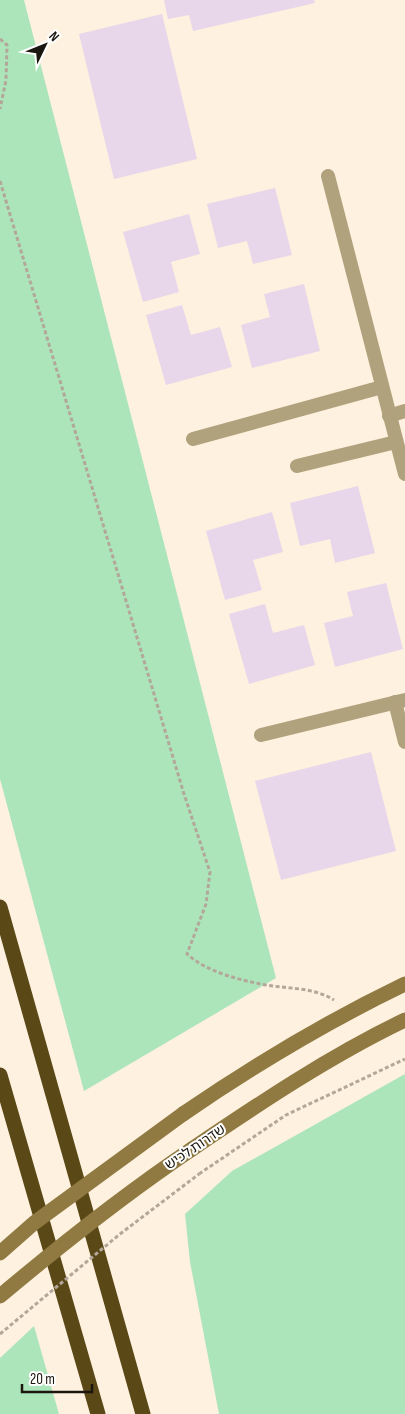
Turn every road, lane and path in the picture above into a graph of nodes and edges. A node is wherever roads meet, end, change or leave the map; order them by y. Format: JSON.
{"nodes":[{"id":1,"x":0,"y":39,"type":"edge"},
{"id":2,"x":0,"y":109,"type":"edge"},
{"id":3,"x":328,"y":176,"type":"dead end"},
{"id":4,"x":0,"y":181,"type":"edge"},
{"id":5,"x":382,"y":387,"type":"junction"},
{"id":6,"x":405,"y":411,"type":"edge"},
{"id":7,"x":389,"y":416,"type":"junction"},
{"id":8,"x":193,"y":439,"type":"dead end"},
{"id":9,"x":396,"y":442,"type":"junction"},
{"id":10,"x":297,"y":466,"type":"dead end"},
{"id":11,"x":405,"y":474,"type":"edge"},
{"id":12,"x":400,"y":701,"type":"edge"},
{"id":13,"x":261,"y":735,"type":"dead end"},
{"id":14,"x":405,"y":742,"type":"edge"},
{"id":15,"x":0,"y":907,"type":"edge"},
{"id":16,"x":405,"y":984,"type":"edge"},
{"id":17,"x":352,"y":1012,"type":"junction"},
{"id":18,"x":405,"y":1020,"type":"edge"},
{"id":19,"x":405,"y":1059,"type":"edge"},
{"id":20,"x":0,"y":1075,"type":"edge"},
{"id":21,"x":0,"y":1253,"type":"edge"},
{"id":22,"x":0,"y":1296,"type":"edge"},
{"id":23,"x":0,"y":1334,"type":"edge"},
{"id":24,"x":98,"y":1414,"type":"edge"},
{"id":25,"x":143,"y":1414,"type":"edge"}],
"edges":[{"from":1,"to":2,"type":"path"},
{"from":3,"to":5,"type":"lane"},
{"from":4,"to":17,"type":"path"},
{"from":5,"to":7,"type":"lane"},
{"from":5,"to":8,"type":"lane"},
{"from":6,"to":7,"type":"lane"},
{"from":7,"to":9,"type":"lane"},
{"from":9,"to":10,"type":"lane"},
{"from":9,"to":11,"type":"lane"},
{"from":12,"to":13,"type":"lane"},
{"from":12,"to":14,"type":"lane"},
{"from":15,"to":25,"type":"highway"},
{"from":16,"to":17,"type":"street"},
{"from":17,"to":21,"type":"street","bridge":true},
{"from":18,"to":22,"type":"street","name":"שדרות לכיש","bridge":true},
{"from":19,"to":23,"type":"path","bridge":true},
{"from":20,"to":24,"type":"highway"}]}
